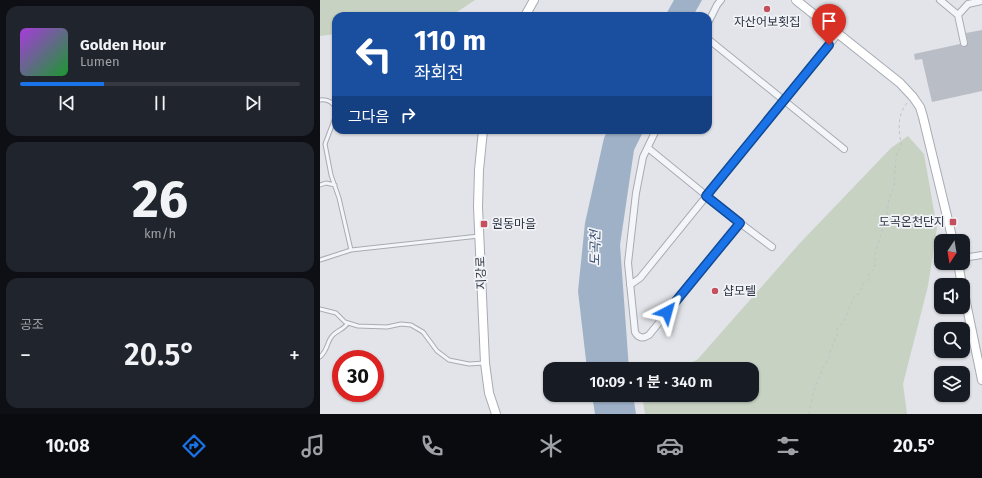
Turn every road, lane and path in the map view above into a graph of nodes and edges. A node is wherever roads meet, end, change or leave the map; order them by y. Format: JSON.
{"nodes":[{"id":1,"x":534,"y":0,"type":"edge"},
{"id":2,"x":721,"y":0,"type":"edge"},
{"id":3,"x":796,"y":0,"type":"edge"},
{"id":4,"x":940,"y":0,"type":"edge"},
{"id":5,"x":982,"y":1,"type":"edge"},
{"id":6,"x":527,"y":12,"type":"edge"},
{"id":7,"x":712,"y":15,"type":"edge"},
{"id":8,"x":958,"y":15,"type":"junction"},
{"id":9,"x":838,"y":34,"type":"junction"},
{"id":10,"x":712,"y":42,"type":"edge"},
{"id":11,"x":964,"y":43,"type":"dead end"},
{"id":12,"x":913,"y":97,"type":"junction"},
{"id":13,"x":320,"y":100,"type":"edge"},
{"id":14,"x":784,"y":101,"type":"junction"},
{"id":15,"x":332,"y":102,"type":"edge"},
{"id":16,"x":332,"y":125,"type":"edge"},
{"id":17,"x":483,"y":134,"type":"edge"},
{"id":18,"x":654,"y":134,"type":"edge"},
{"id":19,"x":648,"y":148,"type":"junction"},
{"id":20,"x":844,"y":149,"type":"dead end"},
{"id":21,"x":320,"y":185,"type":"edge"},
{"id":22,"x":335,"y":186,"type":"junction"},
{"id":23,"x":706,"y":196,"type":"junction"},
{"id":24,"x":740,"y":223,"type":"junction"},
{"id":25,"x":951,"y":234,"type":"edge"},
{"id":26,"x":479,"y":236,"type":"junction"},
{"id":27,"x":772,"y":247,"type":"dead end"},
{"id":28,"x":351,"y":250,"type":"junction"},
{"id":29,"x":982,"y":255,"type":"edge"},
{"id":30,"x":970,"y":257,"type":"edge"},
{"id":31,"x":320,"y":260,"type":"edge"},
{"id":32,"x":630,"y":284,"type":"junction"},
{"id":33,"x":320,"y":309,"type":"edge"},
{"id":34,"x":970,"y":314,"type":"edge"},
{"id":35,"x":348,"y":323,"type":"junction"},
{"id":36,"x":978,"y":344,"type":"edge"},
{"id":37,"x":320,"y":357,"type":"edge"},
{"id":38,"x":485,"y":363,"type":"junction"},
{"id":39,"x":982,"y":380,"type":"edge"},
{"id":40,"x":496,"y":414,"type":"edge"},
{"id":41,"x":809,"y":414,"type":"edge"}],
"edges":[{"from":1,"to":6,"type":"street"},
{"from":2,"to":7,"type":"street"},
{"from":3,"to":9,"type":"street"},
{"from":4,"to":8,"type":"street"},
{"from":5,"to":8,"type":"street"},
{"from":8,"to":11,"type":"street"},
{"from":9,"to":12,"type":"street"},
{"from":9,"to":14,"type":"street"},
{"from":10,"to":14,"type":"street"},
{"from":12,"to":25,"type":"street"},
{"from":12,"to":41,"type":"path"},
{"from":13,"to":15,"type":"lane"},
{"from":14,"to":20,"type":"street"},
{"from":14,"to":23,"type":"street"},
{"from":16,"to":22,"type":"lane"},
{"from":17,"to":26,"type":"street","name":"지강로"},
{"from":18,"to":19,"type":"street"},
{"from":19,"to":23,"type":"street"},
{"from":19,"to":32,"type":"street"},
{"from":21,"to":22,"type":"lane"},
{"from":22,"to":28,"type":"lane"},
{"from":23,"to":24,"type":"street"},
{"from":23,"to":32,"type":"street"},
{"from":24,"to":27,"type":"street"},
{"from":24,"to":32,"type":"street"},
{"from":26,"to":28,"type":"lane"},
{"from":26,"to":38,"type":"street","name":"지강로"},
{"from":28,"to":31,"type":"lane"},
{"from":29,"to":30,"type":"street"},
{"from":33,"to":35,"type":"lane"},
{"from":34,"to":36,"type":"street"},
{"from":35,"to":37,"type":"lane"},
{"from":35,"to":38,"type":"lane"},
{"from":36,"to":39,"type":"street"},
{"from":38,"to":40,"type":"street","name":"지강로"}]}
